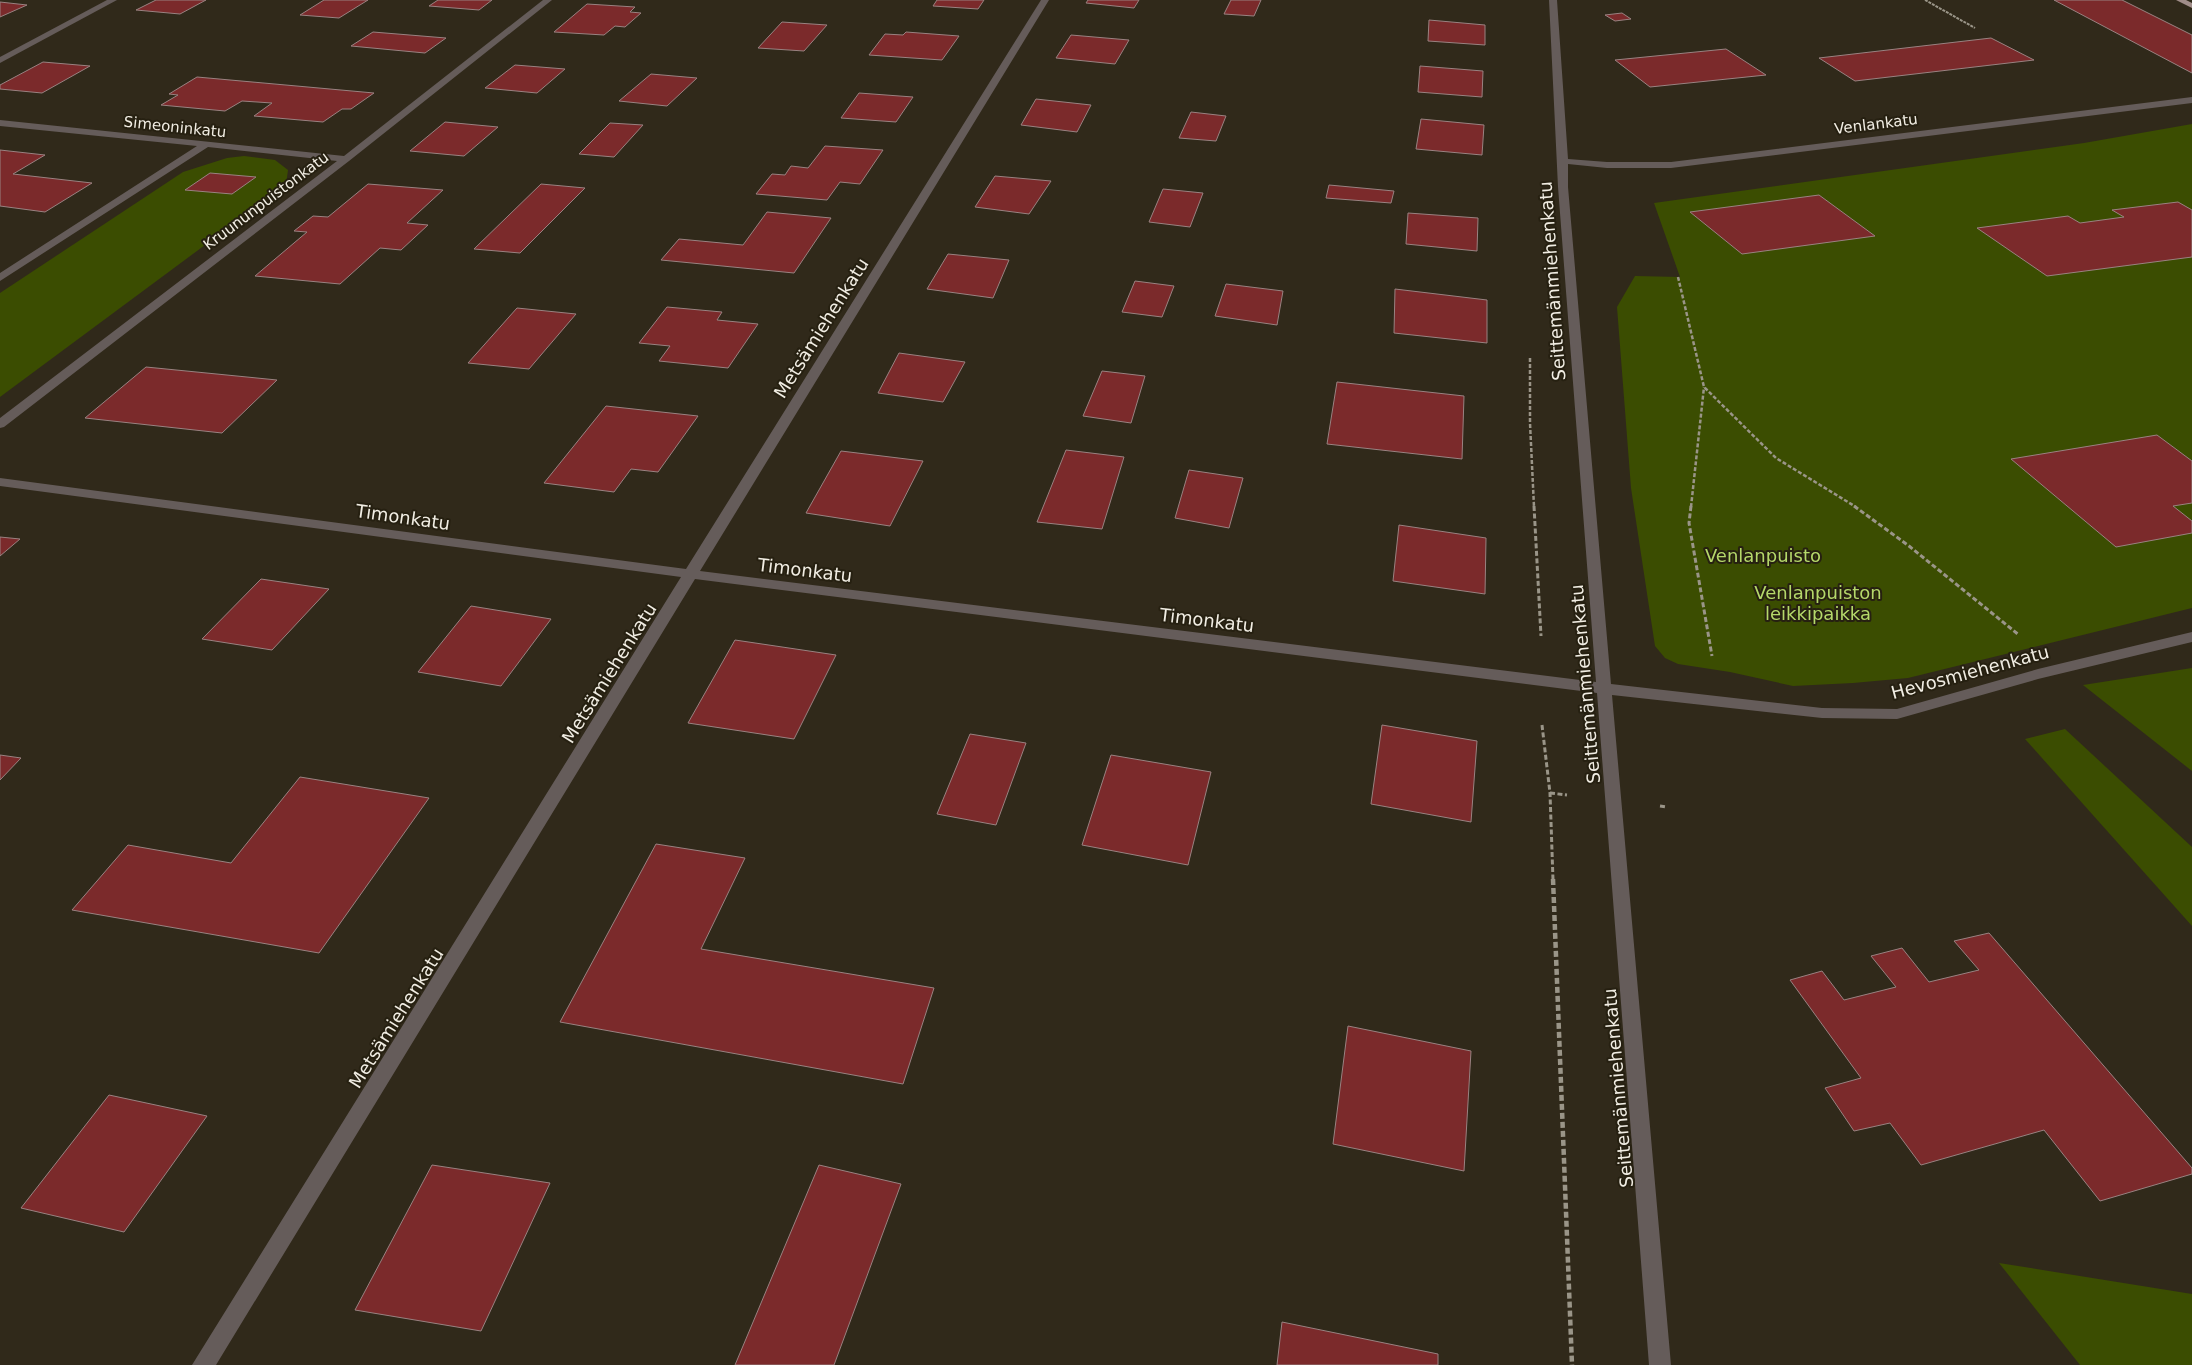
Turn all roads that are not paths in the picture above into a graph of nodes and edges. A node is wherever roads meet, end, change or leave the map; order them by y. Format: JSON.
{"nodes":[{"id":1,"x":113,"y":0,"type":"edge"},
{"id":2,"x":548,"y":0,"type":"edge"},
{"id":3,"x":1045,"y":0,"type":"edge"},
{"id":4,"x":1553,"y":0,"type":"edge"},
{"id":5,"x":2180,"y":0,"type":"edge"},
{"id":6,"x":2192,"y":6,"type":"edge"},
{"id":7,"x":0,"y":60,"type":"edge"},
{"id":8,"x":2192,"y":100,"type":"edge"},
{"id":9,"x":0,"y":124,"type":"edge"},
{"id":10,"x":207,"y":144,"type":"junction"},
{"id":11,"x":346,"y":159,"type":"junction"},
{"id":12,"x":1563,"y":161,"type":"junction"},
{"id":13,"x":0,"y":278,"type":"edge"},
{"id":14,"x":0,"y":424,"type":"edge"},
{"id":15,"x":0,"y":482,"type":"edge"},
{"id":16,"x":690,"y":574,"type":"junction"},
{"id":17,"x":2192,"y":637,"type":"edge"},
{"id":18,"x":1606,"y":689,"type":"junction"},
{"id":19,"x":203,"y":1365,"type":"edge"},
{"id":20,"x":1660,"y":1365,"type":"edge"}],
"edges":[{"from":1,"to":7,"type":"street"},
{"from":2,"to":11,"type":"street","name":"Kruununpuistonkatu"},
{"from":3,"to":16,"type":"street","name":"Metsämiehenkatu"},
{"from":4,"to":12,"type":"street","name":"Seittemänmiehenkatu"},
{"from":5,"to":6,"type":"main road"},
{"from":8,"to":12,"type":"street","name":"Venlankatu"},
{"from":9,"to":10,"type":"street","name":"Simeoninkatu"},
{"from":10,"to":11,"type":"street","name":"Simeoninkatu"},
{"from":10,"to":13,"type":"street"},
{"from":11,"to":14,"type":"street","name":"Kruununpuistonkatu"},
{"from":12,"to":18,"type":"street","name":"Seittemänmiehenkatu"},
{"from":15,"to":16,"type":"street","name":"Timonkatu"},
{"from":16,"to":18,"type":"street","name":"Timonkatu"},
{"from":16,"to":19,"type":"street","name":"Metsämiehenkatu"},
{"from":17,"to":18,"type":"street","name":"Hevosmiehenkatu"},
{"from":18,"to":20,"type":"street","name":"Seittemänmiehenkatu"}]}
